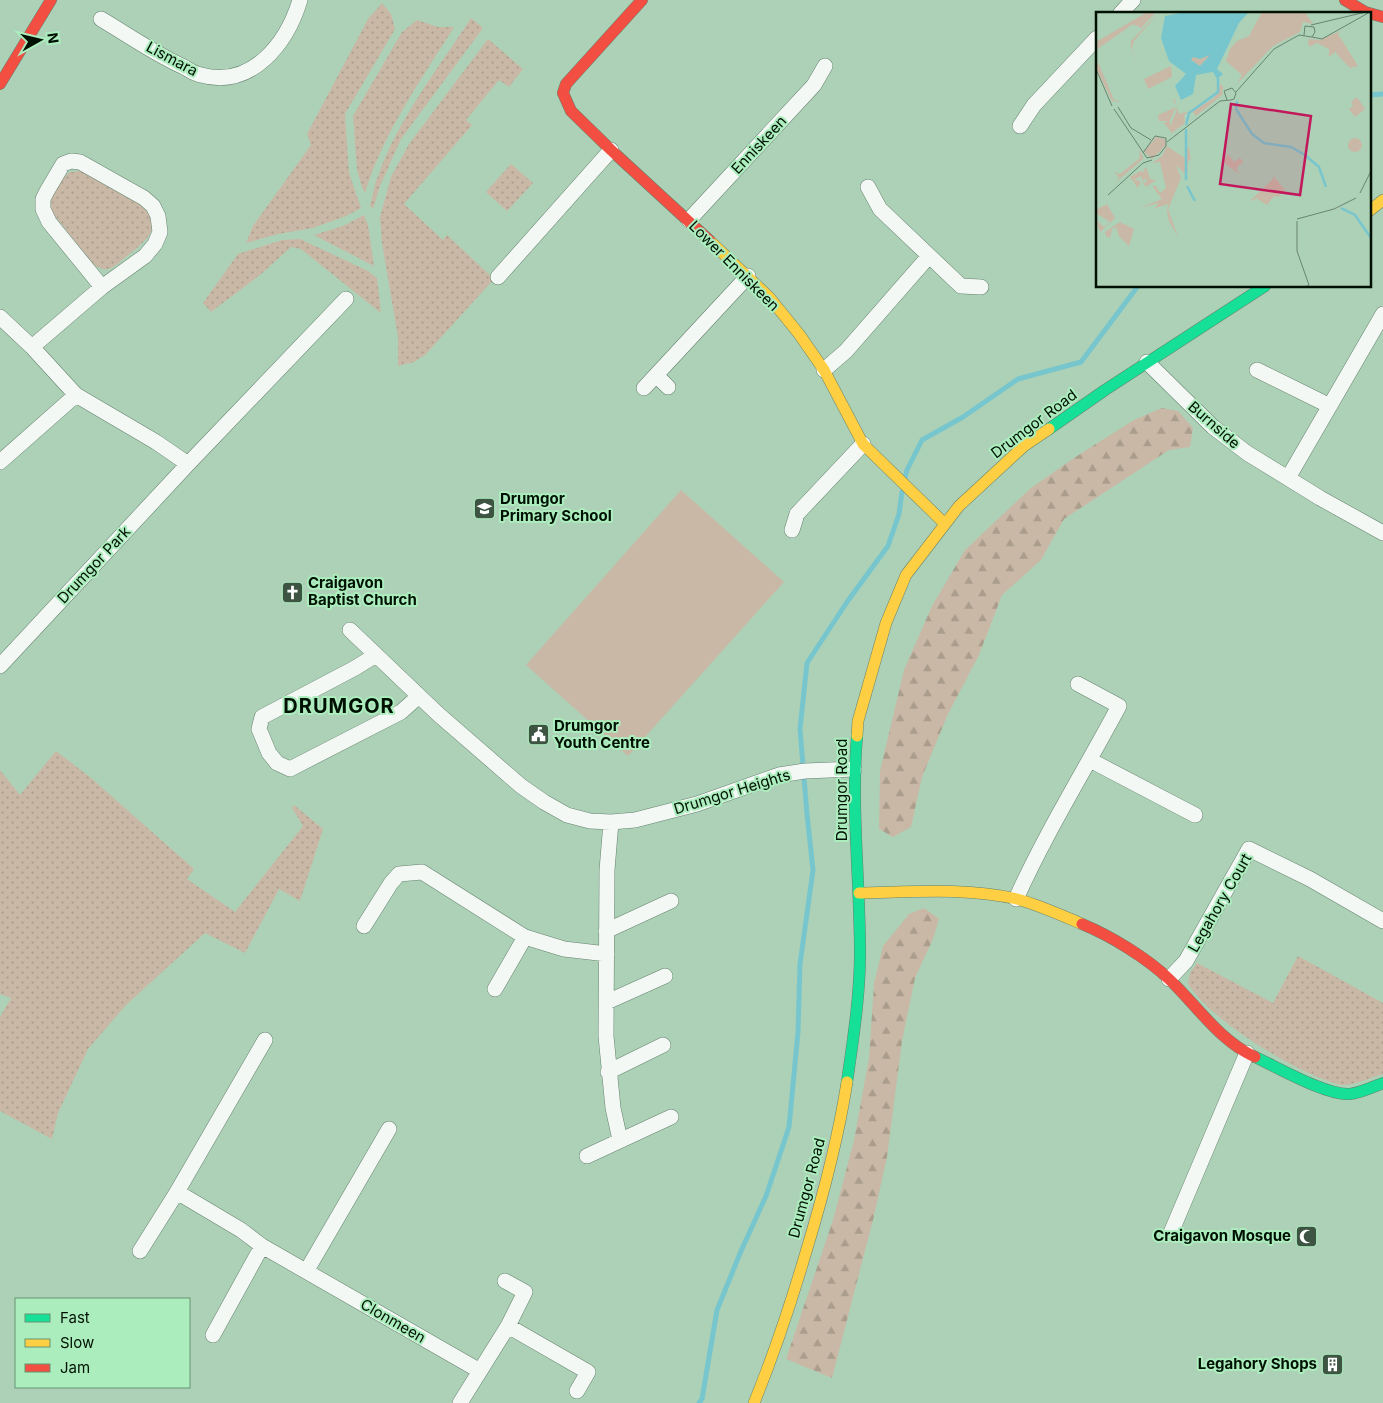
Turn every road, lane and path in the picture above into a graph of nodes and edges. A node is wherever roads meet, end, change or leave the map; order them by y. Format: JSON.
{"nodes":[{"id":1,"x":51,"y":0,"type":"edge"},
{"id":2,"x":300,"y":0,"type":"edge"},
{"id":3,"x":642,"y":0,"type":"edge"},
{"id":4,"x":1133,"y":0,"type":"edge"},
{"id":5,"x":1345,"y":0,"type":"edge"},
{"id":6,"x":1122,"y":12,"type":"edge"},
{"id":7,"x":1365,"y":12,"type":"edge"},
{"id":8,"x":1370,"y":13,"type":"edge"},
{"id":9,"x":1383,"y":17,"type":"edge"},
{"id":10,"x":101,"y":19,"type":"dead end"},
{"id":11,"x":1096,"y":39,"type":"edge"},
{"id":12,"x":825,"y":66,"type":"dead end"},
{"id":13,"x":0,"y":84,"type":"edge"},
{"id":14,"x":549,"y":86,"type":"dead end"},
{"id":15,"x":563,"y":93,"type":"junction"},
{"id":16,"x":1020,"y":126,"type":"dead end"},
{"id":17,"x":611,"y":150,"type":"junction"},
{"id":18,"x":868,"y":188,"type":"dead end"},
{"id":19,"x":1383,"y":200,"type":"edge"},
{"id":20,"x":1370,"y":210,"type":"edge"},
{"id":21,"x":689,"y":220,"type":"junction"},
{"id":22,"x":929,"y":256,"type":"junction"},
{"id":23,"x":748,"y":276,"type":"junction"},
{"id":24,"x":498,"y":277,"type":"dead end"},
{"id":25,"x":102,"y":287,"type":"junction"},
{"id":26,"x":981,"y":288,"type":"dead end"},
{"id":27,"x":1262,"y":288,"type":"edge"},
{"id":28,"x":346,"y":299,"type":"dead end"},
{"id":29,"x":1383,"y":314,"type":"edge"},
{"id":30,"x":0,"y":317,"type":"edge"},
{"id":31,"x":32,"y":347,"type":"junction"},
{"id":32,"x":1147,"y":362,"type":"junction"},
{"id":33,"x":824,"y":370,"type":"junction"},
{"id":34,"x":1257,"y":370,"type":"dead end"},
{"id":35,"x":656,"y":376,"type":"junction"},
{"id":36,"x":668,"y":387,"type":"dead end"},
{"id":37,"x":644,"y":388,"type":"dead end"},
{"id":38,"x":76,"y":395,"type":"junction"},
{"id":39,"x":1330,"y":406,"type":"junction"},
{"id":40,"x":863,"y":444,"type":"junction"},
{"id":41,"x":0,"y":462,"type":"edge"},
{"id":42,"x":188,"y":464,"type":"junction"},
{"id":43,"x":1288,"y":478,"type":"junction"},
{"id":44,"x":944,"y":524,"type":"junction"},
{"id":45,"x":792,"y":530,"type":"dead end"},
{"id":46,"x":1383,"y":533,"type":"edge"},
{"id":47,"x":350,"y":630,"type":"dead end"},
{"id":48,"x":376,"y":655,"type":"junction"},
{"id":49,"x":0,"y":666,"type":"edge"},
{"id":50,"x":1078,"y":684,"type":"dead end"},
{"id":51,"x":419,"y":696,"type":"junction"},
{"id":52,"x":1090,"y":760,"type":"junction"},
{"id":53,"x":854,"y":769,"type":"junction"},
{"id":54,"x":1195,"y":815,"type":"dead end"},
{"id":55,"x":611,"y":822,"type":"junction"},
{"id":56,"x":858,"y":893,"type":"junction"},
{"id":57,"x":1016,"y":899,"type":"junction"},
{"id":58,"x":671,"y":901,"type":"dead end"},
{"id":59,"x":1383,"y":921,"type":"edge"},
{"id":60,"x":364,"y":926,"type":"dead end"},
{"id":61,"x":606,"y":931,"type":"junction"},
{"id":62,"x":525,"y":937,"type":"junction"},
{"id":63,"x":606,"y":954,"type":"junction"},
{"id":64,"x":664,"y":976,"type":"dead end"},
{"id":65,"x":1169,"y":979,"type":"junction"},
{"id":66,"x":495,"y":989,"type":"dead end"},
{"id":67,"x":607,"y":1002,"type":"junction"},
{"id":68,"x":265,"y":1040,"type":"dead end"},
{"id":69,"x":662,"y":1045,"type":"dead end"},
{"id":70,"x":1247,"y":1053,"type":"junction"},
{"id":71,"x":608,"y":1072,"type":"junction"},
{"id":72,"x":1383,"y":1084,"type":"edge"},
{"id":73,"x":670,"y":1117,"type":"dead end"},
{"id":74,"x":389,"y":1129,"type":"dead end"},
{"id":75,"x":620,"y":1140,"type":"junction"},
{"id":76,"x":587,"y":1156,"type":"dead end"},
{"id":77,"x":177,"y":1192,"type":"junction"},
{"id":78,"x":1170,"y":1236,"type":"dead end"},
{"id":79,"x":262,"y":1246,"type":"junction"},
{"id":80,"x":140,"y":1250,"type":"dead end"},
{"id":81,"x":307,"y":1270,"type":"junction"},
{"id":82,"x":505,"y":1281,"type":"dead end"},
{"id":83,"x":508,"y":1326,"type":"junction"},
{"id":84,"x":213,"y":1335,"type":"dead end"},
{"id":85,"x":480,"y":1371,"type":"junction"},
{"id":86,"x":576,"y":1391,"type":"dead end"},
{"id":87,"x":460,"y":1403,"type":"edge"},
{"id":88,"x":754,"y":1403,"type":"edge"}],
"edges":[{"from":1,"to":13,"type":"street"},
{"from":2,"to":10,"type":"street","name":"Lismara"},
{"from":3,"to":15,"type":"street"},
{"from":4,"to":6,"type":"street"},
{"from":5,"to":7,"type":"street"},
{"from":8,"to":9,"type":"street"},
{"from":11,"to":16,"type":"street"},
{"from":12,"to":21,"type":"street","name":"Enniskeen"},
{"from":14,"to":15,"type":"street"},
{"from":15,"to":17,"type":"street","name":"Lower Enniskeen"},
{"from":17,"to":21,"type":"street","name":"Lower Enniskeen"},
{"from":17,"to":24,"type":"street"},
{"from":18,"to":22,"type":"street"},
{"from":19,"to":20,"type":"street"},
{"from":21,"to":23,"type":"street","name":"Lower Enniskeen"},
{"from":22,"to":26,"type":"street"},
{"from":22,"to":33,"type":"street"},
{"from":23,"to":33,"type":"street","name":"Lower Enniskeen"},
{"from":23,"to":35,"type":"street"},
{"from":25,"to":25,"type":"street"},
{"from":25,"to":31,"type":"street"},
{"from":27,"to":32,"type":"street","name":"Drumgor Road"},
{"from":28,"to":42,"type":"street","name":"Drumgor Park"},
{"from":29,"to":39,"type":"street"},
{"from":30,"to":31,"type":"street"},
{"from":31,"to":38,"type":"street"},
{"from":32,"to":43,"type":"street","name":"Burnside"},
{"from":32,"to":44,"type":"street","name":"Drumgor Road"},
{"from":33,"to":40,"type":"street","name":"Lower Enniskeen"},
{"from":34,"to":39,"type":"street"},
{"from":35,"to":36,"type":"street"},
{"from":35,"to":37,"type":"street"},
{"from":38,"to":41,"type":"street"},
{"from":38,"to":42,"type":"street"},
{"from":39,"to":43,"type":"street"},
{"from":40,"to":44,"type":"street","name":"Lower Enniskeen"},
{"from":40,"to":45,"type":"street"},
{"from":42,"to":49,"type":"street","name":"Drumgor Park"},
{"from":43,"to":46,"type":"street","name":"Burnside"},
{"from":44,"to":53,"type":"street","name":"Drumgor Road"},
{"from":47,"to":48,"type":"street","name":"Drumgor Heights"},
{"from":48,"to":51,"type":"street","name":"Drumgor Heights"},
{"from":48,"to":51,"type":"street"},
{"from":50,"to":52,"type":"street"},
{"from":51,"to":55,"type":"street","name":"Drumgor Heights"},
{"from":52,"to":54,"type":"street"},
{"from":52,"to":57,"type":"street"},
{"from":53,"to":55,"type":"street","name":"Drumgor Heights"},
{"from":53,"to":56,"type":"street","name":"Drumgor Road"},
{"from":55,"to":61,"type":"street"},
{"from":56,"to":57,"type":"street"},
{"from":56,"to":88,"type":"street","name":"Drumgor Road"},
{"from":57,"to":65,"type":"street"},
{"from":58,"to":61,"type":"street"},
{"from":59,"to":65,"type":"street","name":"Legahory Court"},
{"from":60,"to":62,"type":"street"},
{"from":61,"to":63,"type":"street"},
{"from":62,"to":63,"type":"street"},
{"from":62,"to":66,"type":"street"},
{"from":63,"to":67,"type":"street"},
{"from":64,"to":67,"type":"street"},
{"from":65,"to":70,"type":"street"},
{"from":67,"to":71,"type":"street"},
{"from":68,"to":77,"type":"street"},
{"from":69,"to":71,"type":"street"},
{"from":70,"to":72,"type":"street"},
{"from":70,"to":78,"type":"street"},
{"from":71,"to":75,"type":"street"},
{"from":73,"to":75,"type":"street"},
{"from":74,"to":81,"type":"street"},
{"from":75,"to":76,"type":"street"},
{"from":77,"to":79,"type":"street","name":"Clonmeen"},
{"from":77,"to":80,"type":"street"},
{"from":79,"to":81,"type":"street","name":"Clonmeen"},
{"from":79,"to":84,"type":"street"},
{"from":81,"to":85,"type":"street","name":"Clonmeen"},
{"from":82,"to":83,"type":"street"},
{"from":83,"to":85,"type":"street"},
{"from":83,"to":86,"type":"street"},
{"from":85,"to":87,"type":"street"}]}
